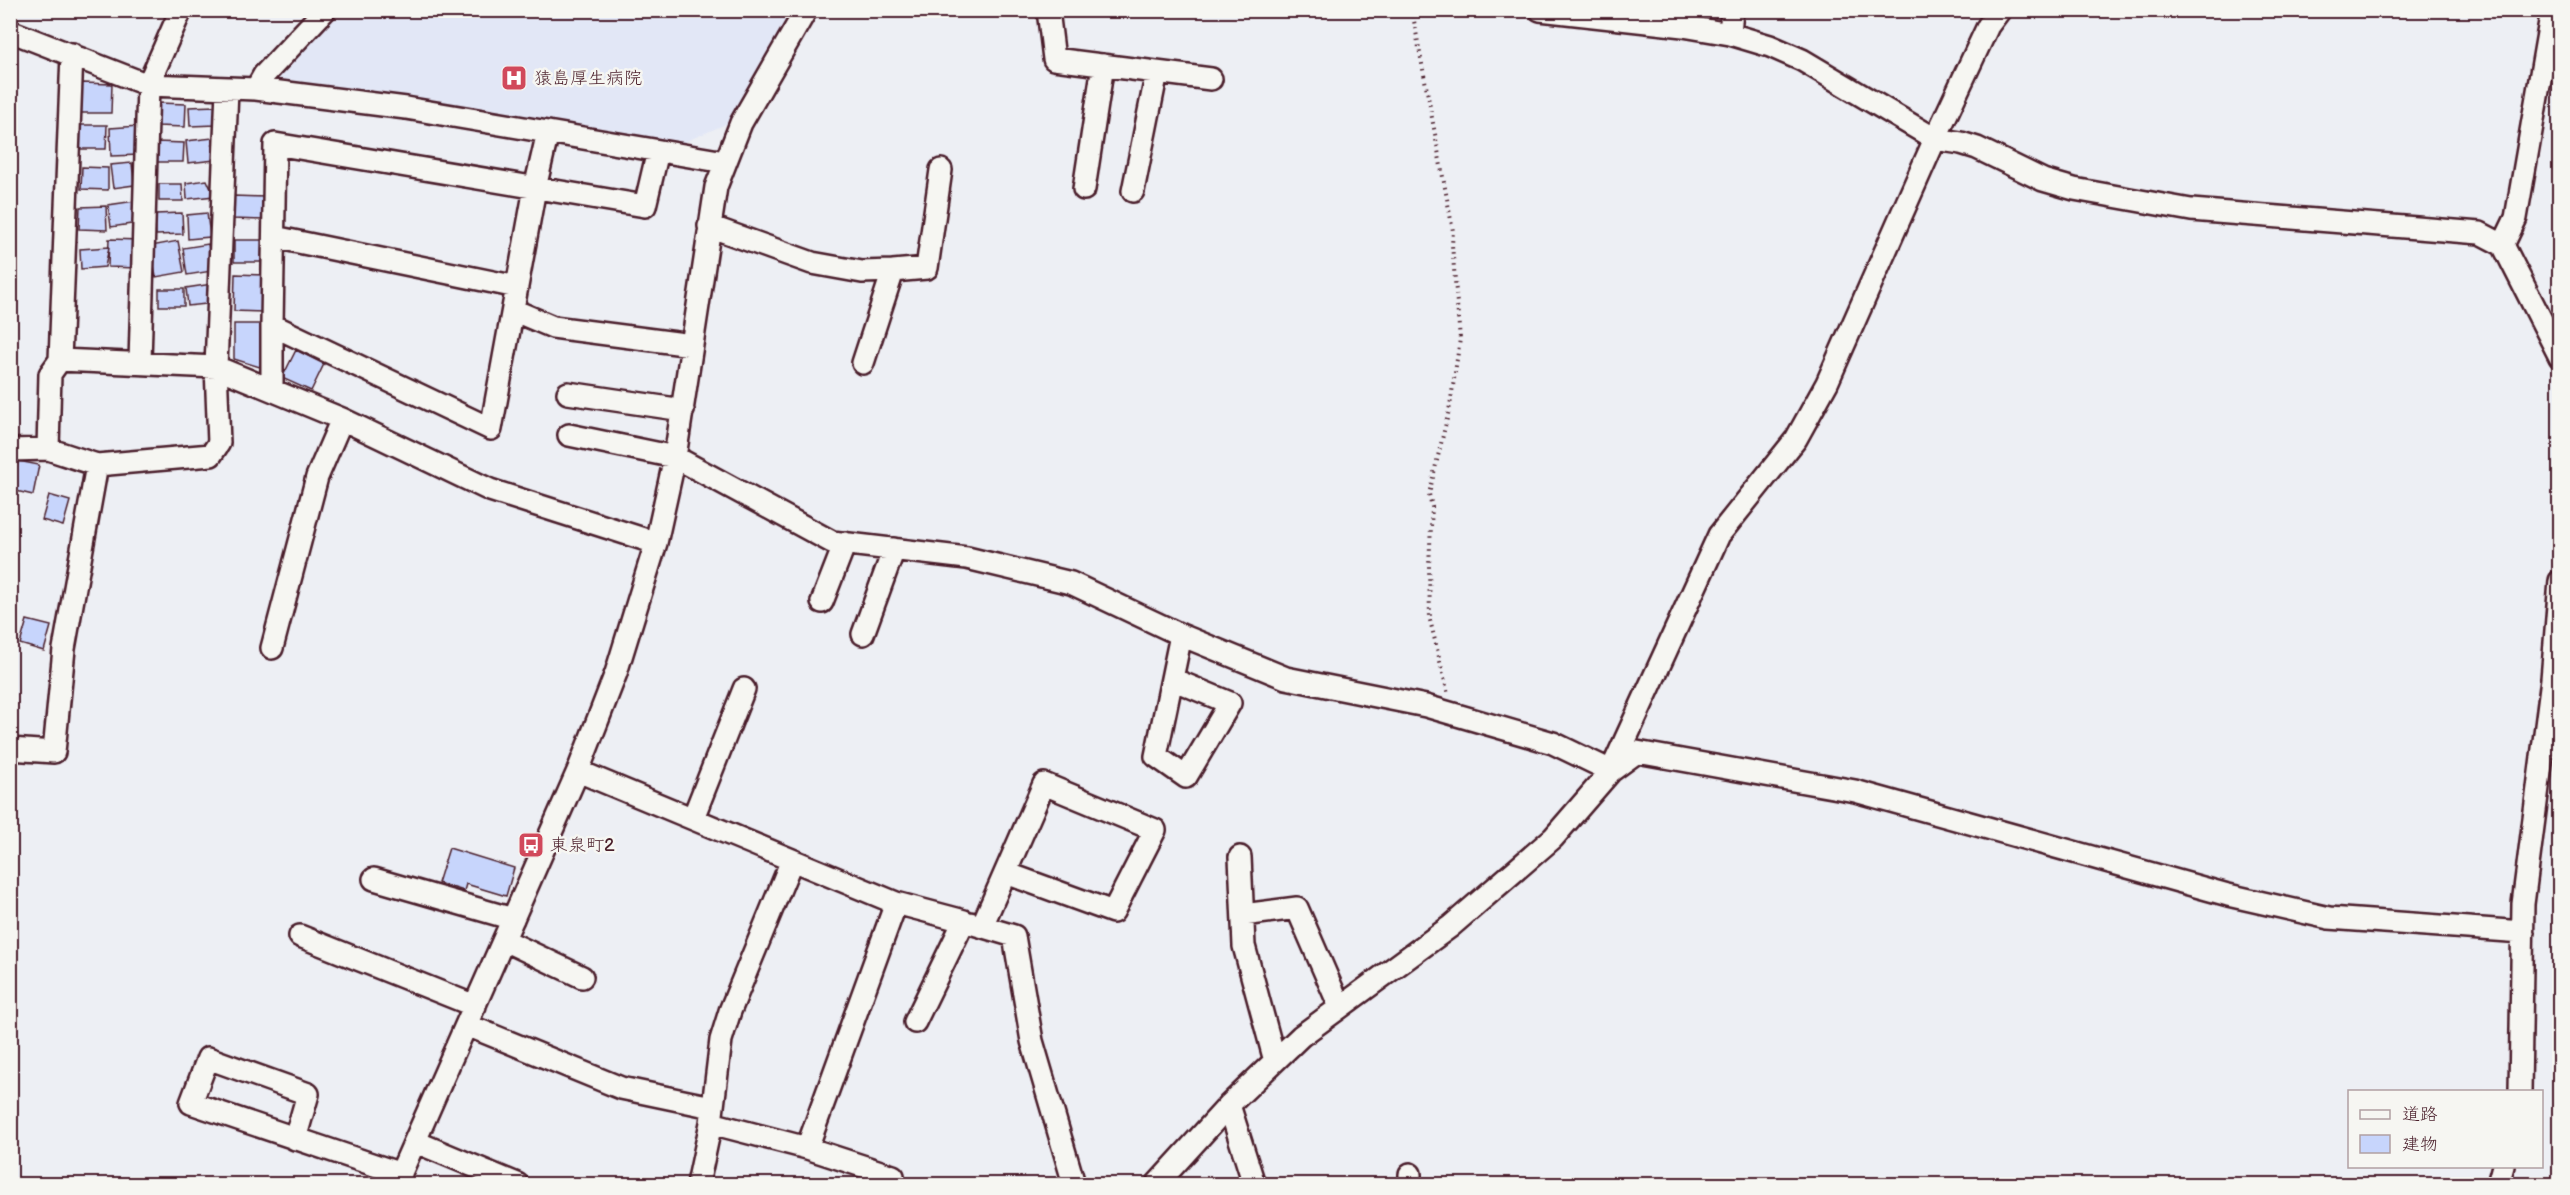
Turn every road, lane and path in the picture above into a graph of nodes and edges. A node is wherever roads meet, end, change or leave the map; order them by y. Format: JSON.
{"nodes":[{"id":1,"x":181,"y":10,"type":"edge"},
{"id":2,"x":325,"y":10,"type":"edge"},
{"id":3,"x":806,"y":10,"type":"edge"},
{"id":4,"x":1048,"y":10,"type":"edge"},
{"id":5,"x":1412,"y":10,"type":"edge"},
{"id":6,"x":1540,"y":10,"type":"edge"},
{"id":7,"x":1732,"y":10,"type":"edge"},
{"id":8,"x":2000,"y":10,"type":"edge"},
{"id":9,"x":2552,"y":10,"type":"edge"},
{"id":10,"x":10,"y":31,"type":"edge"},
{"id":11,"x":1730,"y":33,"type":"junction"},
{"id":12,"x":72,"y":54,"type":"junction"},
{"id":13,"x":1103,"y":65,"type":"junction"},
{"id":14,"x":1157,"y":72,"type":"junction"},
{"id":15,"x":1211,"y":79,"type":"dead end"},
{"id":16,"x":148,"y":85,"type":"junction"},
{"id":17,"x":228,"y":89,"type":"junction"},
{"id":18,"x":256,"y":89,"type":"junction"},
{"id":19,"x":548,"y":132,"type":"junction"},
{"id":20,"x":1935,"y":139,"type":"junction"},
{"id":21,"x":658,"y":150,"type":"junction"},
{"id":22,"x":725,"y":162,"type":"junction"},
{"id":23,"x":940,"y":170,"type":"dead end"},
{"id":24,"x":535,"y":188,"type":"junction"},
{"id":25,"x":1084,"y":189,"type":"dead end"},
{"id":26,"x":1133,"y":191,"type":"dead end"},
{"id":27,"x":709,"y":226,"type":"junction"},
{"id":28,"x":274,"y":237,"type":"junction"},
{"id":29,"x":2503,"y":245,"type":"junction"},
{"id":30,"x":893,"y":271,"type":"junction"},
{"id":31,"x":518,"y":287,"type":"junction"},
{"id":32,"x":513,"y":310,"type":"junction"},
{"id":33,"x":272,"y":325,"type":"junction"},
{"id":34,"x":692,"y":345,"type":"junction"},
{"id":35,"x":2559,"y":357,"type":"edge"},
{"id":36,"x":60,"y":360,"type":"junction"},
{"id":37,"x":140,"y":362,"type":"junction"},
{"id":38,"x":862,"y":363,"type":"dead end"},
{"id":39,"x":216,"y":366,"type":"junction"},
{"id":40,"x":272,"y":390,"type":"junction"},
{"id":41,"x":568,"y":393,"type":"dead end"},
{"id":42,"x":683,"y":410,"type":"junction"},
{"id":43,"x":342,"y":419,"type":"junction"},
{"id":44,"x":570,"y":435,"type":"dead end"},
{"id":45,"x":48,"y":449,"type":"junction"},
{"id":46,"x":10,"y":450,"type":"edge"},
{"id":47,"x":675,"y":457,"type":"junction"},
{"id":48,"x":97,"y":465,"type":"junction"},
{"id":49,"x":657,"y":543,"type":"junction"},
{"id":50,"x":845,"y":543,"type":"junction"},
{"id":51,"x":894,"y":549,"type":"junction"},
{"id":52,"x":2559,"y":581,"type":"edge"},
{"id":53,"x":822,"y":602,"type":"dead end"},
{"id":54,"x":863,"y":634,"type":"dead end"},
{"id":55,"x":1181,"y":634,"type":"junction"},
{"id":56,"x":272,"y":648,"type":"dead end"},
{"id":57,"x":1172,"y":679,"type":"junction"},
{"id":58,"x":744,"y":689,"type":"dead end"},
{"id":59,"x":1453,"y":715,"type":"junction"},
{"id":60,"x":10,"y":749,"type":"edge"},
{"id":61,"x":578,"y":771,"type":"junction"},
{"id":62,"x":1611,"y":771,"type":"junction"},
{"id":63,"x":693,"y":818,"type":"junction"},
{"id":64,"x":1240,"y":857,"type":"dead end"},
{"id":65,"x":792,"y":860,"type":"junction"},
{"id":66,"x":1005,"y":873,"type":"junction"},
{"id":67,"x":374,"y":879,"type":"dead end"},
{"id":68,"x":896,"y":903,"type":"junction"},
{"id":69,"x":1243,"y":915,"type":"junction"},
{"id":70,"x":513,"y":919,"type":"junction"},
{"id":71,"x":973,"y":924,"type":"junction"},
{"id":72,"x":2523,"y":932,"type":"junction"},
{"id":73,"x":300,"y":936,"type":"dead end"},
{"id":74,"x":504,"y":940,"type":"junction"},
{"id":75,"x":582,"y":977,"type":"dead end"},
{"id":76,"x":1340,"y":1007,"type":"junction"},
{"id":77,"x":471,"y":1015,"type":"junction"},
{"id":78,"x":915,"y":1022,"type":"dead end"},
{"id":79,"x":1275,"y":1061,"type":"junction"},
{"id":80,"x":2520,"y":1090,"type":"edge"},
{"id":81,"x":1229,"y":1106,"type":"junction"},
{"id":82,"x":711,"y":1115,"type":"junction"},
{"id":83,"x":295,"y":1139,"type":"junction"},
{"id":84,"x":416,"y":1142,"type":"junction"},
{"id":85,"x":807,"y":1148,"type":"junction"},
{"id":86,"x":2504,"y":1168,"type":"edge"},
{"id":87,"x":893,"y":1176,"type":"dead end"},
{"id":88,"x":399,"y":1179,"type":"edge"},
{"id":89,"x":516,"y":1185,"type":"edge"},
{"id":90,"x":698,"y":1185,"type":"edge"},
{"id":91,"x":1074,"y":1185,"type":"edge"},
{"id":92,"x":1157,"y":1185,"type":"edge"},
{"id":93,"x":1254,"y":1185,"type":"edge"},
{"id":94,"x":2498,"y":1185,"type":"edge"}],
"edges":[{"from":1,"to":16,"type":"street"},
{"from":2,"to":18,"type":"street"},
{"from":3,"to":22,"type":"street"},
{"from":4,"to":13,"type":"street"},
{"from":5,"to":59,"type":"path"},
{"from":6,"to":11,"type":"street"},
{"from":7,"to":11,"type":"street"},
{"from":8,"to":20,"type":"street"},
{"from":9,"to":29,"type":"street"},
{"from":10,"to":12,"type":"street"},
{"from":11,"to":20,"type":"street"},
{"from":12,"to":16,"type":"street"},
{"from":12,"to":36,"type":"street"},
{"from":13,"to":14,"type":"street"},
{"from":13,"to":25,"type":"street"},
{"from":14,"to":15,"type":"street"},
{"from":14,"to":26,"type":"street"},
{"from":16,"to":17,"type":"street"},
{"from":16,"to":37,"type":"street"},
{"from":17,"to":18,"type":"street"},
{"from":17,"to":39,"type":"street"},
{"from":18,"to":19,"type":"street"},
{"from":19,"to":21,"type":"street"},
{"from":19,"to":24,"type":"street"},
{"from":20,"to":29,"type":"street"},
{"from":20,"to":62,"type":"street"},
{"from":21,"to":22,"type":"street"},
{"from":21,"to":24,"type":"street"},
{"from":22,"to":27,"type":"street"},
{"from":23,"to":30,"type":"street"},
{"from":24,"to":28,"type":"street"},
{"from":24,"to":31,"type":"street"},
{"from":27,"to":30,"type":"street"},
{"from":27,"to":34,"type":"street"},
{"from":28,"to":31,"type":"street"},
{"from":28,"to":33,"type":"street"},
{"from":29,"to":35,"type":"street"},
{"from":30,"to":38,"type":"street"},
{"from":31,"to":32,"type":"street"},
{"from":32,"to":33,"type":"street"},
{"from":32,"to":34,"type":"street"},
{"from":33,"to":40,"type":"street"},
{"from":34,"to":42,"type":"street"},
{"from":36,"to":37,"type":"street"},
{"from":36,"to":45,"type":"street"},
{"from":37,"to":39,"type":"street"},
{"from":39,"to":40,"type":"street"},
{"from":39,"to":48,"type":"street"},
{"from":40,"to":43,"type":"street"},
{"from":41,"to":42,"type":"street"},
{"from":42,"to":47,"type":"street"},
{"from":43,"to":49,"type":"street"},
{"from":43,"to":56,"type":"street"},
{"from":44,"to":47,"type":"street"},
{"from":45,"to":46,"type":"street"},
{"from":45,"to":48,"type":"street"},
{"from":47,"to":49,"type":"street"},
{"from":47,"to":50,"type":"street"},
{"from":48,"to":60,"type":"street"},
{"from":49,"to":61,"type":"street"},
{"from":50,"to":51,"type":"street"},
{"from":50,"to":53,"type":"street"},
{"from":51,"to":54,"type":"street"},
{"from":51,"to":55,"type":"street"},
{"from":52,"to":72,"type":"street"},
{"from":55,"to":57,"type":"street"},
{"from":55,"to":59,"type":"street"},
{"from":57,"to":57,"type":"street"},
{"from":58,"to":63,"type":"street"},
{"from":59,"to":62,"type":"street"},
{"from":61,"to":63,"type":"street"},
{"from":61,"to":70,"type":"street"},
{"from":62,"to":72,"type":"street"},
{"from":62,"to":76,"type":"street"},
{"from":63,"to":65,"type":"street"},
{"from":64,"to":69,"type":"street"},
{"from":65,"to":68,"type":"street"},
{"from":65,"to":82,"type":"street"},
{"from":66,"to":66,"type":"street"},
{"from":66,"to":71,"type":"street"},
{"from":67,"to":70,"type":"street"},
{"from":68,"to":71,"type":"street"},
{"from":68,"to":85,"type":"street"},
{"from":69,"to":76,"type":"street"},
{"from":69,"to":79,"type":"street"},
{"from":70,"to":74,"type":"street"},
{"from":71,"to":78,"type":"street"},
{"from":71,"to":91,"type":"street"},
{"from":72,"to":80,"type":"street"},
{"from":73,"to":77,"type":"street"},
{"from":74,"to":75,"type":"street"},
{"from":74,"to":77,"type":"street"},
{"from":76,"to":79,"type":"street"},
{"from":77,"to":82,"type":"street"},
{"from":77,"to":84,"type":"street"},
{"from":79,"to":81,"type":"street"},
{"from":81,"to":92,"type":"street"},
{"from":81,"to":93,"type":"street"},
{"from":82,"to":85,"type":"street"},
{"from":82,"to":90,"type":"street"},
{"from":83,"to":83,"type":"street"},
{"from":83,"to":88,"type":"street"},
{"from":84,"to":88,"type":"street"},
{"from":84,"to":89,"type":"street"},
{"from":85,"to":87,"type":"street"},
{"from":86,"to":94,"type":"street"}]}
